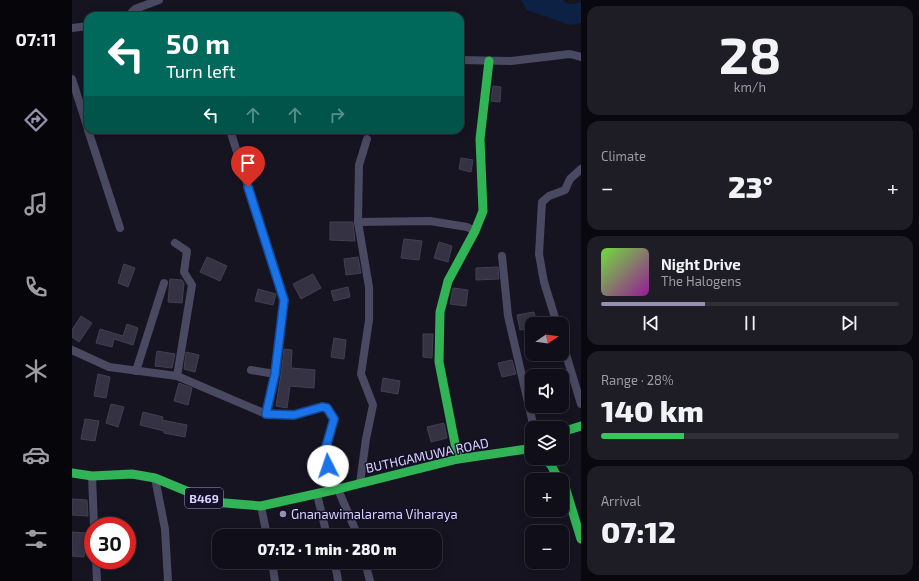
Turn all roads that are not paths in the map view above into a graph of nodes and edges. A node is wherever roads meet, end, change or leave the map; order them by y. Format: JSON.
{"nodes":[{"id":1,"x":159,"y":0,"type":"edge"},
{"id":2,"x":132,"y":12,"type":"edge"},
{"id":3,"x":84,"y":26,"type":"edge"},
{"id":4,"x":72,"y":28,"type":"edge"},
{"id":5,"x":581,"y":57,"type":"edge"},
{"id":6,"x":464,"y":60,"type":"edge"},
{"id":7,"x":489,"y":61,"type":"junction"},
{"id":8,"x":72,"y":79,"type":"edge"},
{"id":9,"x":84,"y":116,"type":"edge"},
{"id":10,"x":90,"y":134,"type":"edge"},
{"id":11,"x":231,"y":134,"type":"edge"},
{"id":12,"x":367,"y":139,"type":"dead end"},
{"id":13,"x":581,"y":169,"type":"edge"},
{"id":14,"x":358,"y":222,"type":"junction"},
{"id":15,"x":120,"y":228,"type":"dead end"},
{"id":16,"x":475,"y":231,"type":"junction"},
{"id":17,"x":175,"y":243,"type":"dead end"},
{"id":18,"x":502,"y":256,"type":"dead end"},
{"id":19,"x":164,"y":283,"type":"dead end"},
{"id":20,"x":555,"y":317,"type":"edge"},
{"id":21,"x":72,"y":350,"type":"edge"},
{"id":22,"x":568,"y":361,"type":"edge"},
{"id":23,"x":251,"y":370,"type":"dead end"},
{"id":24,"x":136,"y":371,"type":"junction"},
{"id":25,"x":275,"y":374,"type":"junction"},
{"id":26,"x":177,"y":376,"type":"junction"},
{"id":27,"x":581,"y":404,"type":"edge"},
{"id":28,"x":266,"y":414,"type":"junction"},
{"id":29,"x":532,"y":421,"type":"edge"},
{"id":30,"x":581,"y":426,"type":"edge"},
{"id":31,"x":569,"y":430,"type":"edge"},
{"id":32,"x":525,"y":449,"type":"edge"},
{"id":33,"x":458,"y":459,"type":"junction"},
{"id":34,"x":72,"y":473,"type":"edge"},
{"id":35,"x":92,"y":476,"type":"junction"},
{"id":36,"x":155,"y":478,"type":"junction"},
{"id":37,"x":360,"y":483,"type":"junction"},
{"id":38,"x":338,"y":489,"type":"junction"},
{"id":39,"x":317,"y":494,"type":"junction"},
{"id":40,"x":569,"y":500,"type":"edge"},
{"id":41,"x":261,"y":506,"type":"junction"},
{"id":42,"x":94,"y":517,"type":"edge"},
{"id":43,"x":266,"y":529,"type":"edge"},
{"id":44,"x":326,"y":529,"type":"edge"},
{"id":45,"x":355,"y":529,"type":"edge"},
{"id":46,"x":581,"y":539,"type":"edge"},
{"id":47,"x":96,"y":569,"type":"edge"},
{"id":48,"x":273,"y":569,"type":"edge"},
{"id":49,"x":336,"y":569,"type":"edge"},
{"id":50,"x":367,"y":569,"type":"edge"},
{"id":51,"x":97,"y":581,"type":"edge"},
{"id":52,"x":168,"y":581,"type":"edge"},
{"id":53,"x":276,"y":581,"type":"edge"},
{"id":54,"x":338,"y":581,"type":"edge"},
{"id":55,"x":370,"y":581,"type":"edge"}],
"edges":[{"from":1,"to":2,"type":"street"},
{"from":3,"to":4,"type":"street"},
{"from":5,"to":7,"type":"street"},
{"from":6,"to":7,"type":"street"},
{"from":7,"to":16,"type":"main road"},
{"from":8,"to":9,"type":"street"},
{"from":10,"to":15,"type":"street"},
{"from":11,"to":25,"type":"street"},
{"from":12,"to":14,"type":"street"},
{"from":13,"to":20,"type":"street"},
{"from":14,"to":16,"type":"street"},
{"from":14,"to":37,"type":"street"},
{"from":16,"to":33,"type":"main road"},
{"from":17,"to":26,"type":"street"},
{"from":18,"to":29,"type":"street"},
{"from":19,"to":24,"type":"street"},
{"from":21,"to":24,"type":"street"},
{"from":22,"to":27,"type":"street"},
{"from":23,"to":25,"type":"street"},
{"from":24,"to":26,"type":"street"},
{"from":25,"to":28,"type":"street"},
{"from":26,"to":28,"type":"street"},
{"from":28,"to":38,"type":"street"},
{"from":30,"to":31,"type":"main road"},
{"from":32,"to":33,"type":"main road","name":"BUTHGAMUWA ROAD","number":"B469"},
{"from":33,"to":37,"type":"main road","name":"BUTHGAMUWA ROAD","number":"B469"},
{"from":34,"to":35,"type":"main road","name":"BUTHGAMUWA ROAD","number":"B469"},
{"from":35,"to":36,"type":"main road","name":"BUTHGAMUWA ROAD","number":"B469"},
{"from":35,"to":42,"type":"street"},
{"from":36,"to":41,"type":"main road","name":"BUTHGAMUWA ROAD","number":"B469"},
{"from":36,"to":52,"type":"street"},
{"from":37,"to":38,"type":"main road","name":"BUTHGAMUWA ROAD","number":"B469"},
{"from":38,"to":39,"type":"main road","name":"BUTHGAMUWA ROAD","number":"B469"},
{"from":38,"to":45,"type":"street"},
{"from":39,"to":41,"type":"main road","name":"BUTHGAMUWA ROAD","number":"B469"},
{"from":39,"to":44,"type":"street"},
{"from":40,"to":46,"type":"main road"},
{"from":41,"to":43,"type":"street"},
{"from":47,"to":51,"type":"street"},
{"from":48,"to":53,"type":"street"},
{"from":49,"to":54,"type":"street"},
{"from":50,"to":55,"type":"street"}]}
